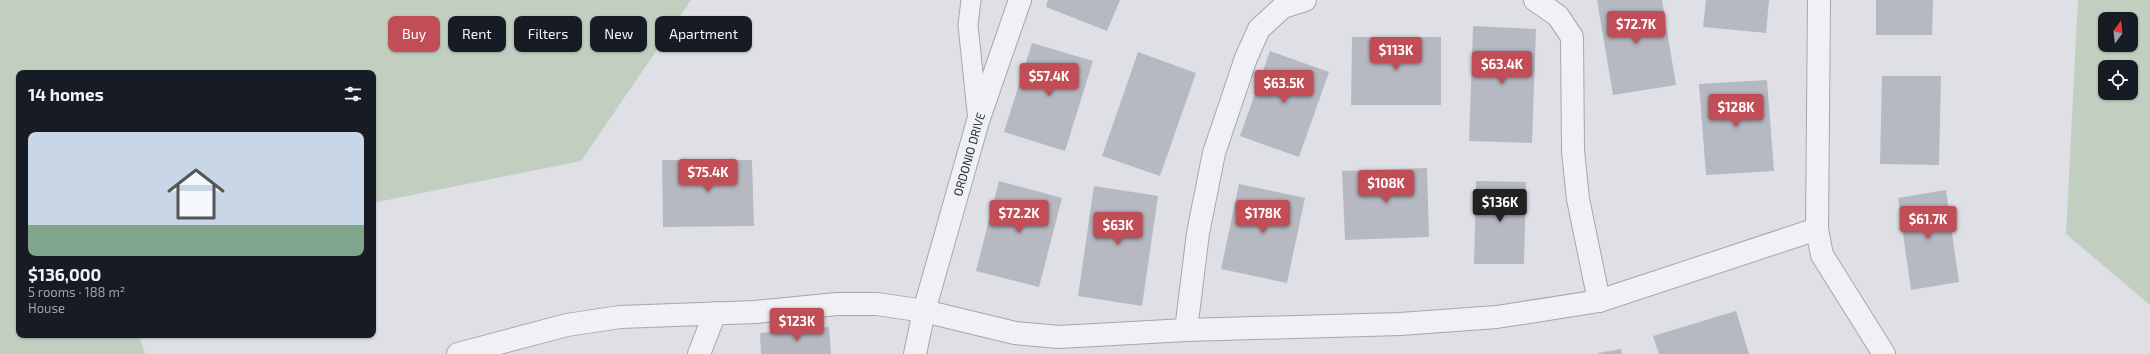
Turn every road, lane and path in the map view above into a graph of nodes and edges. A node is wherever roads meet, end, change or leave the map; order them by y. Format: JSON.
{"nodes":[{"id":1,"x":971,"y":0,"type":"edge"},
{"id":2,"x":1020,"y":0,"type":"edge"},
{"id":3,"x":1305,"y":0,"type":"edge"},
{"id":4,"x":1535,"y":0,"type":"edge"},
{"id":5,"x":1819,"y":0,"type":"edge"},
{"id":6,"x":978,"y":121,"type":"junction"},
{"id":7,"x":1817,"y":228,"type":"junction"},
{"id":8,"x":1599,"y":301,"type":"junction"},
{"id":9,"x":924,"y":311,"type":"junction"},
{"id":10,"x":715,"y":312,"type":"junction"},
{"id":11,"x":1186,"y":330,"type":"junction"},
{"id":12,"x":458,"y":354,"type":"edge"},
{"id":13,"x":699,"y":354,"type":"edge"},
{"id":14,"x":915,"y":354,"type":"edge"},
{"id":15,"x":1884,"y":354,"type":"edge"}],
"edges":[{"from":1,"to":6,"type":"lane"},
{"from":2,"to":6,"type":"street","name":"ORDONIO DRIVE"},
{"from":3,"to":11,"type":"street"},
{"from":4,"to":8,"type":"street"},
{"from":5,"to":7,"type":"street"},
{"from":6,"to":9,"type":"street","name":"ORDONIO DRIVE"},
{"from":7,"to":8,"type":"street"},
{"from":7,"to":15,"type":"street"},
{"from":8,"to":11,"type":"street"},
{"from":9,"to":10,"type":"street"},
{"from":9,"to":11,"type":"street"},
{"from":9,"to":14,"type":"street","name":"ORDONIO DRIVE"},
{"from":10,"to":12,"type":"street"},
{"from":10,"to":13,"type":"street"}]}
